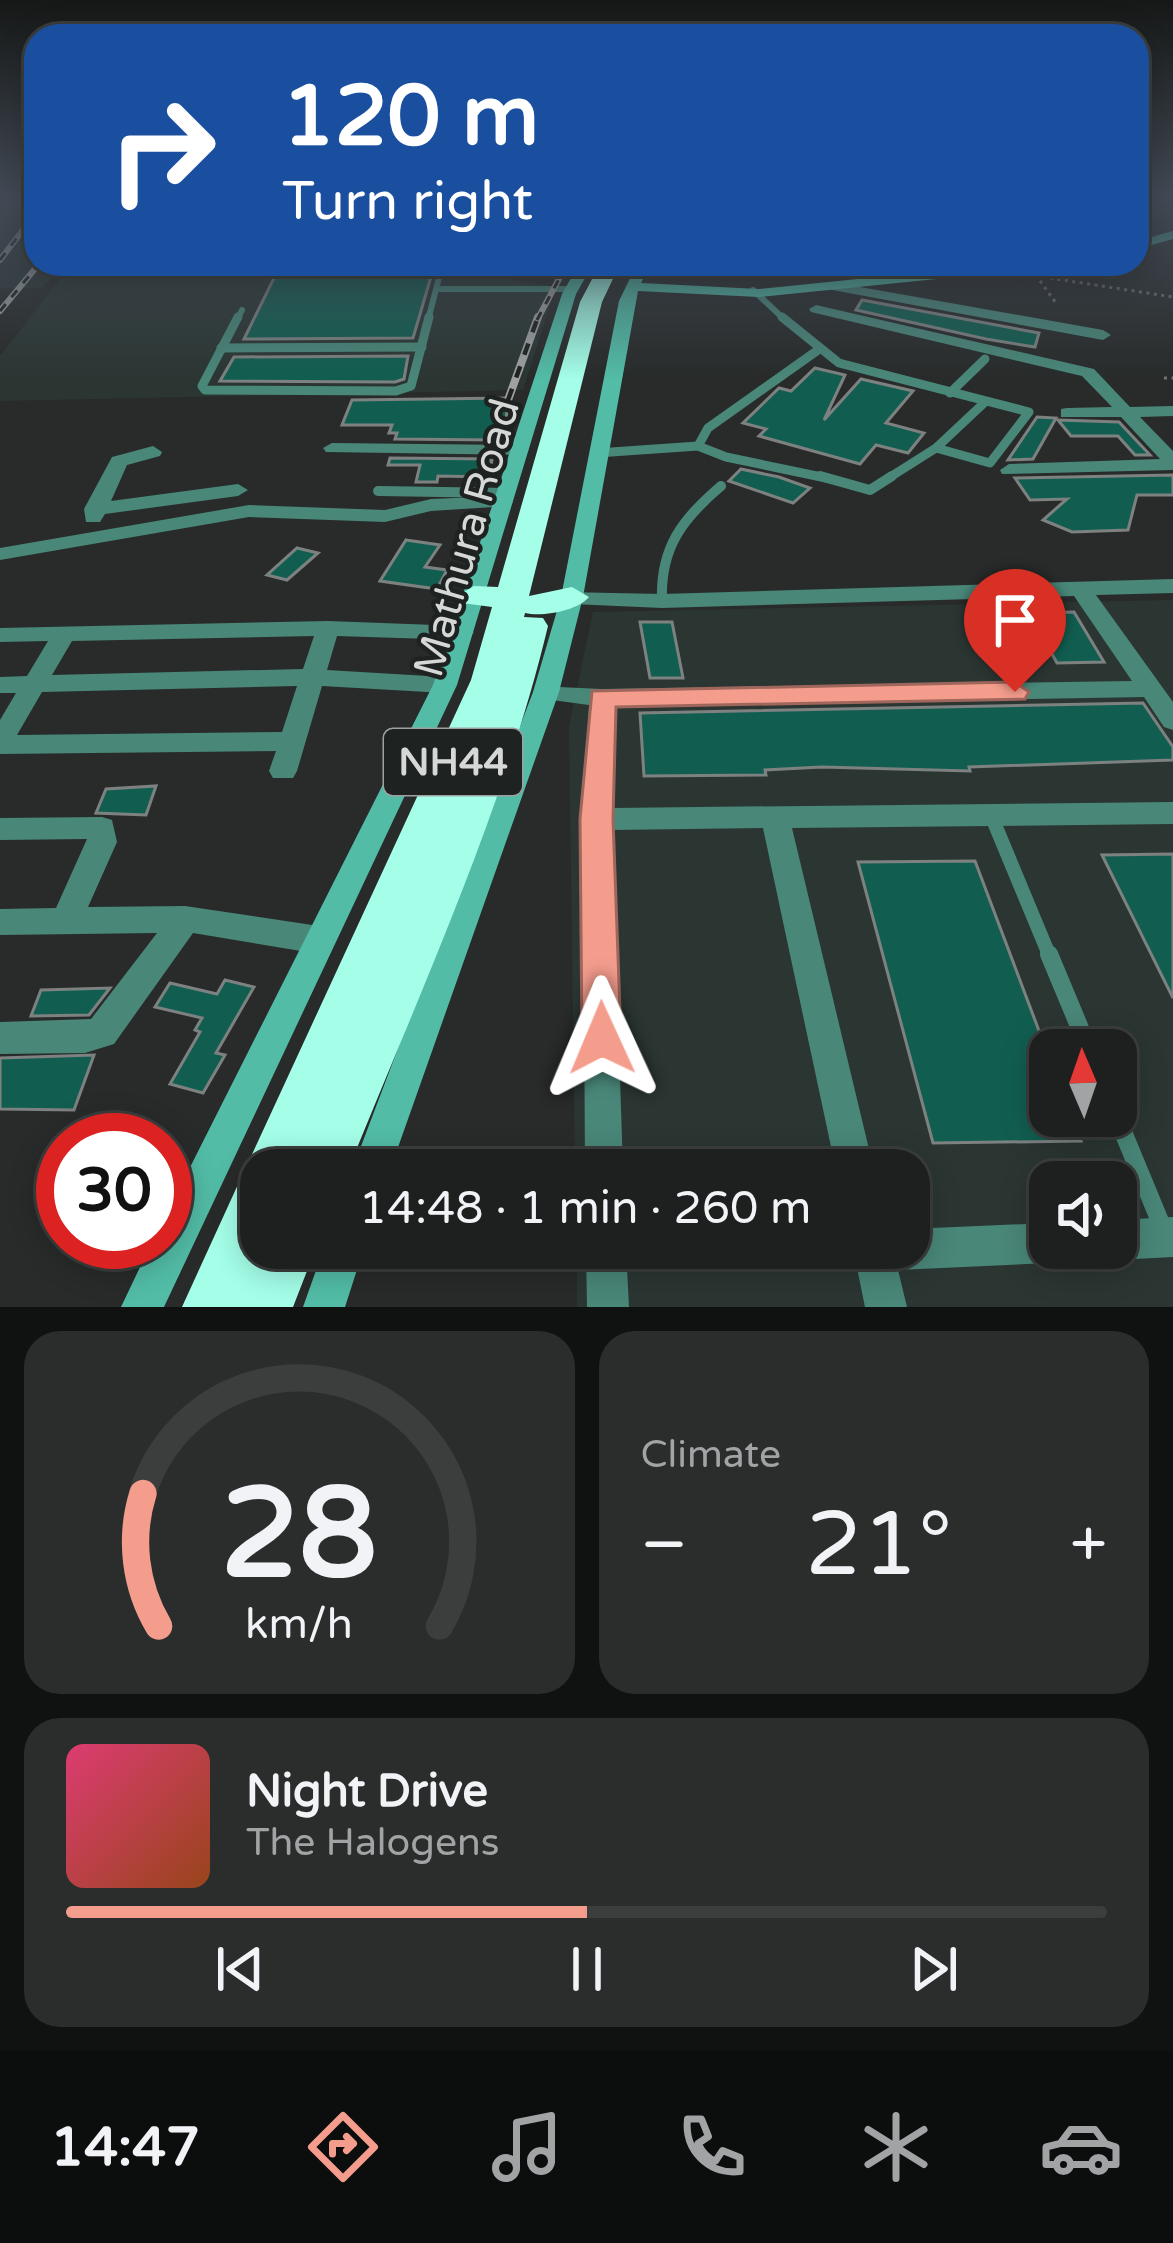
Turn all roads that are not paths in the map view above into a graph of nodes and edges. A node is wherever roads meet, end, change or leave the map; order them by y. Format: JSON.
{"nodes":[{"id":1,"x":442,"y":276,"type":"edge"},
{"id":2,"x":579,"y":276,"type":"edge"},
{"id":3,"x":604,"y":276,"type":"edge"},
{"id":4,"x":632,"y":276,"type":"edge"},
{"id":5,"x":633,"y":276,"type":"edge"},
{"id":6,"x":648,"y":276,"type":"edge"},
{"id":7,"x":887,"y":276,"type":"edge"},
{"id":8,"x":925,"y":276,"type":"edge"},
{"id":9,"x":832,"y":286,"type":"junction"},
{"id":10,"x":440,"y":289,"type":"junction"},
{"id":11,"x":571,"y":290,"type":"junction"},
{"id":12,"x":756,"y":291,"type":"junction"},
{"id":13,"x":952,"y":308,"type":"junction"},
{"id":14,"x":816,"y":309,"type":"dead end"},
{"id":15,"x":242,"y":310,"type":"dead end"},
{"id":16,"x":1103,"y":334,"type":"dead end"},
{"id":17,"x":591,"y":336,"type":"junction"},
{"id":18,"x":940,"y":336,"type":"junction"},
{"id":19,"x":422,"y":347,"type":"junction"},
{"id":20,"x":221,"y":349,"type":"junction"},
{"id":21,"x":818,"y":350,"type":"junction"},
{"id":22,"x":985,"y":359,"type":"dead end"},
{"id":23,"x":950,"y":393,"type":"junction"},
{"id":24,"x":984,"y":403,"type":"junction"},
{"id":25,"x":1173,"y":411,"type":"edge"},
{"id":26,"x":1067,"y":412,"type":"dead end"},
{"id":27,"x":1126,"y":412,"type":"junction"},
{"id":28,"x":698,"y":446,"type":"junction"},
{"id":29,"x":332,"y":448,"type":"dead end"},
{"id":30,"x":936,"y":448,"type":"junction"},
{"id":31,"x":520,"y":450,"type":"junction"},
{"id":32,"x":154,"y":452,"type":"dead end"},
{"id":33,"x":597,"y":453,"type":"junction"},
{"id":34,"x":1173,"y":463,"type":"edge"},
{"id":35,"x":1009,"y":470,"type":"dead end"},
{"id":36,"x":721,"y":486,"type":"dead end"},
{"id":37,"x":238,"y":490,"type":"dead end"},
{"id":38,"x":378,"y":491,"type":"dead end"},
{"id":39,"x":181,"y":497,"type":"junction"},
{"id":40,"x":505,"y":498,"type":"junction"},
{"id":41,"x":94,"y":508,"type":"junction"},
{"id":42,"x":180,"y":522,"type":"junction"},
{"id":43,"x":90,"y":536,"type":"junction"},
{"id":44,"x":0,"y":554,"type":"edge"},
{"id":45,"x":1173,"y":586,"type":"edge"},
{"id":46,"x":1081,"y":589,"type":"junction"},
{"id":47,"x":523,"y":599,"type":"junction"},
{"id":48,"x":662,"y":601,"type":"junction"},
{"id":49,"x":328,"y":628,"type":"junction"},
{"id":50,"x":462,"y":633,"type":"junction"},
{"id":51,"x":64,"y":634,"type":"junction"},
{"id":52,"x":0,"y":635,"type":"edge"},
{"id":53,"x":312,"y":677,"type":"junction"},
{"id":54,"x":34,"y":684,"type":"junction"},
{"id":55,"x":0,"y":685,"type":"edge"},
{"id":56,"x":445,"y":686,"type":"junction"},
{"id":57,"x":1151,"y":689,"type":"junction"},
{"id":58,"x":546,"y":692,"type":"junction"},
{"id":59,"x":602,"y":698,"type":"junction"},
{"id":60,"x":1173,"y":721,"type":"edge"},
{"id":61,"x":516,"y":729,"type":"junction"},
{"id":62,"x":292,"y":741,"type":"junction"},
{"id":63,"x":0,"y":743,"type":"edge"},
{"id":64,"x":284,"y":771,"type":"dead end"},
{"id":65,"x":1173,"y":813,"type":"edge"},
{"id":66,"x":991,"y":815,"type":"junction"},
{"id":67,"x":775,"y":817,"type":"junction"},
{"id":68,"x":597,"y":819,"type":"junction"},
{"id":69,"x":0,"y":829,"type":"edge"},
{"id":70,"x":185,"y":919,"type":"junction"},
{"id":71,"x":66,"y":921,"type":"junction"},
{"id":72,"x":0,"y":922,"type":"edge"},
{"id":73,"x":319,"y":940,"type":"junction"},
{"id":74,"x":1080,"y":1029,"type":"edge"},
{"id":75,"x":0,"y":1038,"type":"edge"},
{"id":76,"x":1126,"y":1137,"type":"edge"},
{"id":77,"x":283,"y":1149,"type":"edge"},
{"id":78,"x":329,"y":1149,"type":"edge"},
{"id":79,"x":378,"y":1149,"type":"edge"},
{"id":80,"x":604,"y":1149,"type":"edge"},
{"id":81,"x":850,"y":1149,"type":"edge"},
{"id":82,"x":1170,"y":1237,"type":"edge"},
{"id":83,"x":1137,"y":1239,"type":"edge"},
{"id":84,"x":1029,"y":1244,"type":"edge"},
{"id":85,"x":240,"y":1248,"type":"edge"},
{"id":86,"x":930,"y":1248,"type":"edge"},
{"id":87,"x":277,"y":1269,"type":"edge"},
{"id":88,"x":337,"y":1269,"type":"edge"},
{"id":89,"x":607,"y":1269,"type":"edge"},
{"id":90,"x":877,"y":1269,"type":"edge"},
{"id":91,"x":142,"y":1307,"type":"edge"},
{"id":92,"x":214,"y":1307,"type":"edge"},
{"id":93,"x":261,"y":1307,"type":"edge"},
{"id":94,"x":324,"y":1307,"type":"edge"},
{"id":95,"x":608,"y":1307,"type":"edge"},
{"id":96,"x":886,"y":1307,"type":"edge"}],
"edges":[{"from":1,"to":10,"type":"lane"},
{"from":2,"to":11,"type":"main road"},
{"from":3,"to":17,"type":"highway","name":"Mathura Road","number":"NH44"},
{"from":4,"to":17,"type":"highway","name":"Mathura Road","number":"NH44"},
{"from":5,"to":33,"type":"main road"},
{"from":6,"to":12,"type":"main road"},
{"from":7,"to":12,"type":"main road"},
{"from":8,"to":9,"type":"main road"},
{"from":9,"to":12,"type":"main road"},
{"from":9,"to":13,"type":"street"},
{"from":10,"to":11,"type":"lane"},
{"from":10,"to":19,"type":"lane"},
{"from":11,"to":31,"type":"main road"},
{"from":12,"to":21,"type":"lane"},
{"from":13,"to":16,"type":"street"},
{"from":13,"to":18,"type":"street"},
{"from":14,"to":18,"type":"street"},
{"from":15,"to":20,"type":"lane"},
{"from":17,"to":47,"type":"highway","name":"Mathura Road","number":"NH44"},
{"from":18,"to":27,"type":"street"},
{"from":19,"to":20,"type":"lane"},
{"from":19,"to":20,"type":"lane"},
{"from":21,"to":23,"type":"lane"},
{"from":21,"to":28,"type":"lane"},
{"from":22,"to":23,"type":"lane"},
{"from":23,"to":24,"type":"lane"},
{"from":24,"to":30,"type":"lane"},
{"from":24,"to":30,"type":"lane"},
{"from":25,"to":27,"type":"street"},
{"from":26,"to":27,"type":"street"},
{"from":27,"to":34,"type":"street"},
{"from":28,"to":30,"type":"lane"},
{"from":28,"to":33,"type":"lane"},
{"from":29,"to":31,"type":"street"},
{"from":31,"to":40,"type":"main road"},
{"from":32,"to":41,"type":"street"},
{"from":33,"to":47,"type":"main road"},
{"from":34,"to":35,"type":"street"},
{"from":36,"to":48,"type":"lane"},
{"from":37,"to":39,"type":"street"},
{"from":38,"to":40,"type":"lane"},
{"from":39,"to":41,"type":"street"},
{"from":39,"to":42,"type":"street"},
{"from":40,"to":42,"type":"street"},
{"from":40,"to":47,"type":"main road"},
{"from":41,"to":43,"type":"street"},
{"from":42,"to":43,"type":"street"},
{"from":43,"to":44,"type":"street"},
{"from":45,"to":46,"type":"street"},
{"from":46,"to":48,"type":"street"},
{"from":46,"to":57,"type":"street"},
{"from":47,"to":48,"type":"street"},
{"from":47,"to":50,"type":"main road"},
{"from":47,"to":58,"type":"main road"},
{"from":47,"to":61,"type":"highway","name":"Mathura Road","number":"NH44"},
{"from":47,"to":77,"type":"highway","name":"Mathura Road","number":"NH44"},
{"from":49,"to":50,"type":"street"},
{"from":49,"to":51,"type":"street"},
{"from":49,"to":53,"type":"street"},
{"from":50,"to":56,"type":"main road"},
{"from":51,"to":52,"type":"street"},
{"from":51,"to":54,"type":"street"},
{"from":53,"to":54,"type":"street"},
{"from":53,"to":56,"type":"street"},
{"from":53,"to":62,"type":"street"},
{"from":54,"to":55,"type":"street"},
{"from":54,"to":63,"type":"street"},
{"from":56,"to":73,"type":"main road"},
{"from":57,"to":59,"type":"street"},
{"from":57,"to":60,"type":"street"},
{"from":58,"to":59,"type":"street"},
{"from":58,"to":61,"type":"main road"},
{"from":59,"to":68,"type":"street"},
{"from":61,"to":78,"type":"highway","name":"Mathura Road","number":"NH44"},
{"from":61,"to":79,"type":"main road"},
{"from":62,"to":63,"type":"street"},
{"from":62,"to":64,"type":"street"},
{"from":65,"to":66,"type":"street"},
{"from":66,"to":67,"type":"street"},
{"from":66,"to":74,"type":"lane"},
{"from":67,"to":68,"type":"street"},
{"from":67,"to":81,"type":"street"},
{"from":68,"to":80,"type":"street"},
{"from":69,"to":71,"type":"street"},
{"from":70,"to":71,"type":"street"},
{"from":70,"to":73,"type":"street"},
{"from":70,"to":75,"type":"street"},
{"from":71,"to":72,"type":"street"},
{"from":73,"to":91,"type":"main road"},
{"from":76,"to":82,"type":"lane"},
{"from":82,"to":83,"type":"street"},
{"from":84,"to":86,"type":"street"},
{"from":85,"to":92,"type":"highway"},
{"from":87,"to":93,"type":"highway"},
{"from":88,"to":94,"type":"main road"},
{"from":89,"to":95,"type":"street"},
{"from":90,"to":96,"type":"street"}]}
